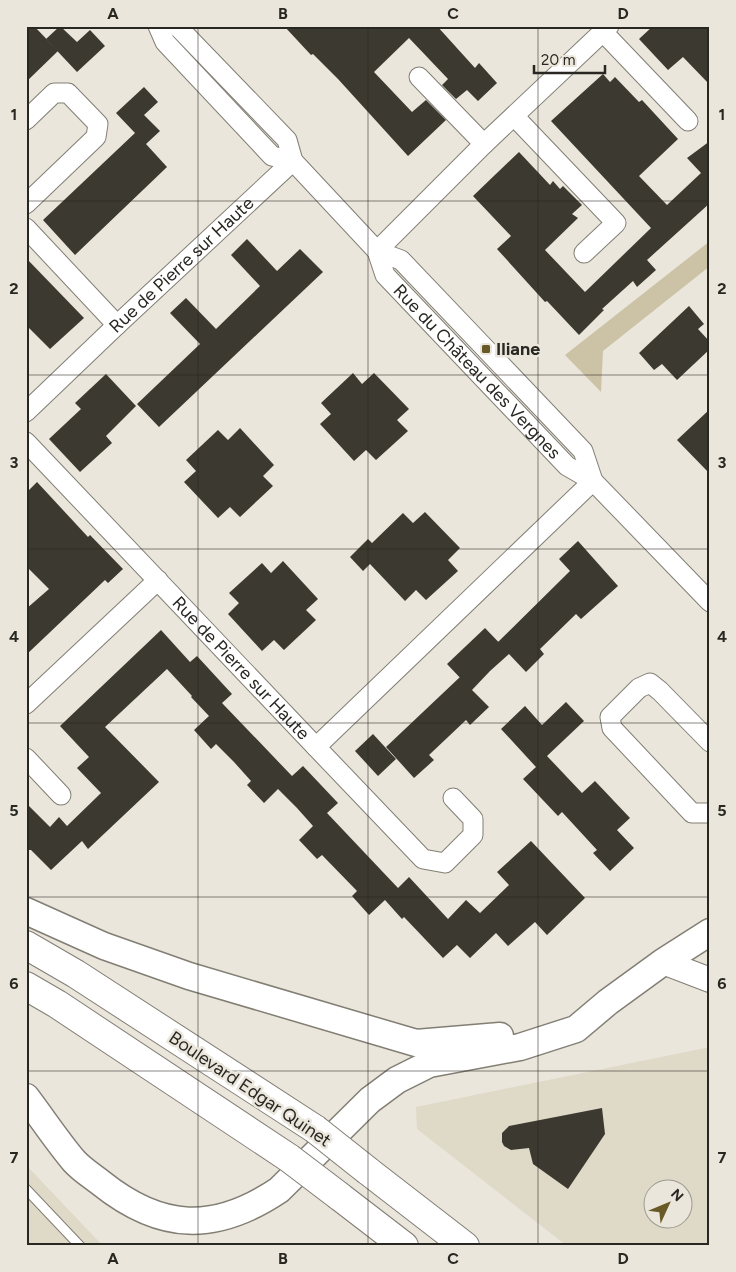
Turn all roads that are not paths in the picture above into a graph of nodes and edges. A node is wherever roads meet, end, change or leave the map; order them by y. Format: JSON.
{"nodes":[{"id":1,"x":158,"y":26,"type":"edge"},
{"id":2,"x":177,"y":26,"type":"edge"},
{"id":3,"x":606,"y":29,"type":"edge"},
{"id":4,"x":419,"y":77,"type":"dead end"},
{"id":5,"x":514,"y":116,"type":"junction"},
{"id":6,"x":26,"y":120,"type":"edge"},
{"id":7,"x":688,"y":121,"type":"dead end"},
{"id":8,"x":484,"y":144,"type":"junction"},
{"id":9,"x":293,"y":161,"type":"junction"},
{"id":10,"x":26,"y":204,"type":"edge"},
{"id":11,"x":26,"y":228,"type":"edge"},
{"id":12,"x":377,"y":251,"type":"junction"},
{"id":13,"x":584,"y":253,"type":"dead end"},
{"id":14,"x":117,"y":325,"type":"junction"},
{"id":15,"x":26,"y":412,"type":"edge"},
{"id":16,"x":26,"y":442,"type":"edge"},
{"id":17,"x":593,"y":481,"type":"junction"},
{"id":18,"x":158,"y":580,"type":"junction"},
{"id":19,"x":710,"y":602,"type":"edge"},
{"id":20,"x":26,"y":704,"type":"edge"},
{"id":21,"x":710,"y":742,"type":"edge"},
{"id":22,"x":316,"y":747,"type":"junction"},
{"id":23,"x":26,"y":758,"type":"edge"},
{"id":24,"x":61,"y":795,"type":"dead end"},
{"id":25,"x":453,"y":798,"type":"dead end"},
{"id":26,"x":710,"y":813,"type":"edge"},
{"id":27,"x":26,"y":911,"type":"edge"},
{"id":28,"x":710,"y":932,"type":"edge"},
{"id":29,"x":26,"y":944,"type":"edge"},
{"id":30,"x":663,"y":962,"type":"junction"},
{"id":31,"x":710,"y":980,"type":"edge"},
{"id":32,"x":26,"y":986,"type":"edge"},
{"id":33,"x":608,"y":1002,"type":"junction"},
{"id":34,"x":26,"y":1097,"type":"edge"},
{"id":35,"x":26,"y":1189,"type":"edge"},
{"id":36,"x":80,"y":1246,"type":"edge"},
{"id":37,"x":404,"y":1246,"type":"edge"},
{"id":38,"x":465,"y":1246,"type":"edge"}],
"edges":[{"from":1,"to":9,"type":"street","name":"Rue du Château des Vergnes"},
{"from":2,"to":9,"type":"street","name":"Rue du Château des Vergnes"},
{"from":3,"to":5,"type":"street"},
{"from":3,"to":7,"type":"street"},
{"from":4,"to":8,"type":"street"},
{"from":5,"to":8,"type":"street"},
{"from":5,"to":13,"type":"street"},
{"from":6,"to":10,"type":"street"},
{"from":8,"to":12,"type":"street"},
{"from":9,"to":12,"type":"street","name":"Rue du Château des Vergnes"},
{"from":9,"to":14,"type":"street","name":"Rue de Pierre sur Haute"},
{"from":11,"to":14,"type":"street"},
{"from":12,"to":17,"type":"street","name":"Rue du Château des Vergnes"},
{"from":14,"to":15,"type":"street","name":"Rue de Pierre sur Haute"},
{"from":16,"to":18,"type":"street","name":"Rue de Pierre sur Haute"},
{"from":17,"to":19,"type":"street","name":"Rue du Château des Vergnes"},
{"from":17,"to":22,"type":"street","name":"Rue de Pierre sur Haute"},
{"from":18,"to":20,"type":"street"},
{"from":18,"to":22,"type":"street","name":"Rue de Pierre sur Haute"},
{"from":21,"to":26,"type":"street"},
{"from":22,"to":25,"type":"street"},
{"from":23,"to":24,"type":"street"},
{"from":27,"to":33,"type":"main road"},
{"from":28,"to":30,"type":"main road"},
{"from":29,"to":38,"type":"main road","name":"Boulevard Edgar Quinet","bridge":true},
{"from":30,"to":31,"type":"street"},
{"from":30,"to":33,"type":"main road"},
{"from":32,"to":37,"type":"main road","name":"Boulevard Edgar Quinet","bridge":true},
{"from":33,"to":34,"type":"main road"},
{"from":35,"to":36,"type":"lane"}]}
